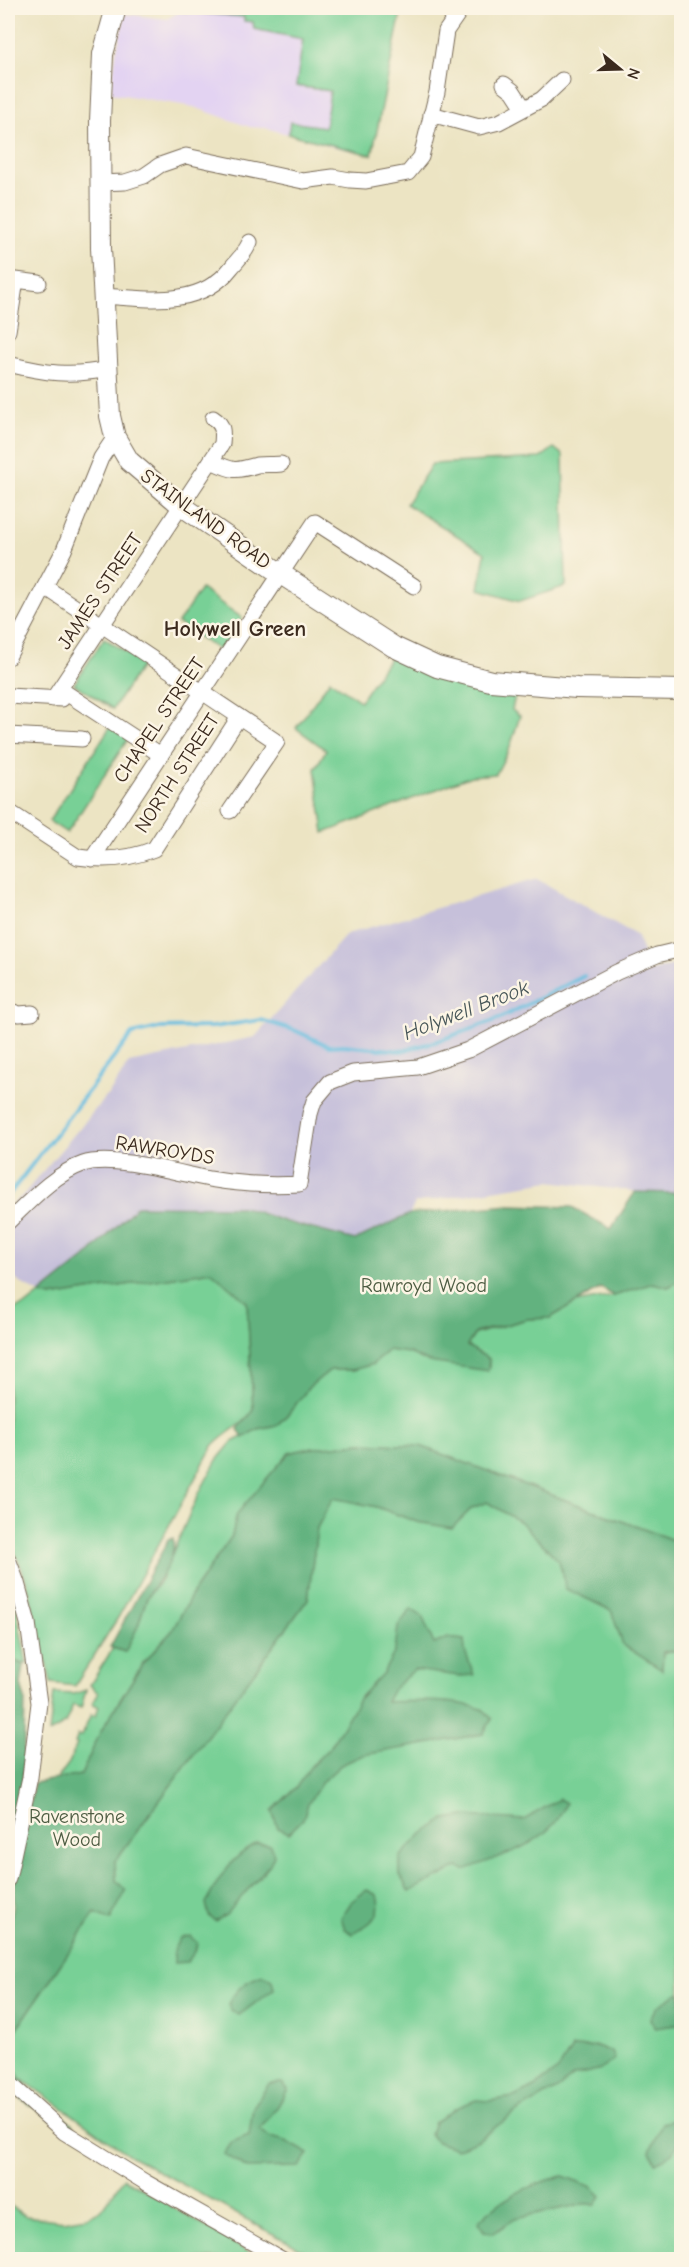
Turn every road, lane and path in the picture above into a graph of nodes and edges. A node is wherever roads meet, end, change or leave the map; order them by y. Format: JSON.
{"nodes":[{"id":1,"x":116,"y":8,"type":"edge"},
{"id":2,"x":462,"y":8,"type":"edge"},
{"id":3,"x":562,"y":80,"type":"dead end"},
{"id":4,"x":504,"y":84,"type":"dead end"},
{"id":5,"x":524,"y":108,"type":"junction"},
{"id":6,"x":431,"y":114,"type":"junction"},
{"id":7,"x":99,"y":183,"type":"junction"},
{"id":8,"x":250,"y":242,"type":"dead end"},
{"id":9,"x":39,"y":283,"type":"dead end"},
{"id":10,"x":103,"y":296,"type":"junction"},
{"id":11,"x":8,"y":331,"type":"edge"},
{"id":12,"x":8,"y":364,"type":"edge"},
{"id":13,"x":108,"y":369,"type":"junction"},
{"id":14,"x":213,"y":418,"type":"dead end"},
{"id":15,"x":115,"y":437,"type":"junction"},
{"id":16,"x":211,"y":461,"type":"junction"},
{"id":17,"x":281,"y":464,"type":"dead end"},
{"id":18,"x":182,"y":506,"type":"junction"},
{"id":19,"x":281,"y":574,"type":"junction"},
{"id":20,"x":414,"y":586,"type":"dead end"},
{"id":21,"x":45,"y":587,"type":"junction"},
{"id":22,"x":102,"y":625,"type":"junction"},
{"id":23,"x":8,"y":657,"type":"edge"},
{"id":24,"x":681,"y":690,"type":"edge"},
{"id":25,"x":203,"y":692,"type":"junction"},
{"id":26,"x":56,"y":694,"type":"junction"},
{"id":27,"x":8,"y":696,"type":"edge"},
{"id":28,"x":239,"y":717,"type":"junction"},
{"id":29,"x":8,"y":735,"type":"edge"},
{"id":30,"x":82,"y":739,"type":"dead end"},
{"id":31,"x":161,"y":755,"type":"junction"},
{"id":32,"x":8,"y":811,"type":"edge"},
{"id":33,"x":230,"y":811,"type":"dead end"},
{"id":34,"x":85,"y":858,"type":"junction"},
{"id":35,"x":681,"y":949,"type":"edge"},
{"id":36,"x":8,"y":1010,"type":"edge"},
{"id":37,"x":32,"y":1013,"type":"dead end"},
{"id":38,"x":8,"y":1222,"type":"edge"},
{"id":39,"x":8,"y":1559,"type":"edge"},
{"id":40,"x":8,"y":1879,"type":"edge"},
{"id":41,"x":8,"y":2082,"type":"edge"},
{"id":42,"x":283,"y":2259,"type":"edge"}],
"edges":[{"from":1,"to":7,"type":"main road","name":"STAINLAND ROAD"},
{"from":2,"to":6,"type":"street"},
{"from":3,"to":5,"type":"street"},
{"from":4,"to":5,"type":"street"},
{"from":5,"to":6,"type":"street"},
{"from":6,"to":7,"type":"street"},
{"from":7,"to":10,"type":"main road","name":"STAINLAND ROAD"},
{"from":8,"to":10,"type":"street"},
{"from":9,"to":11,"type":"street"},
{"from":10,"to":13,"type":"main road","name":"STAINLAND ROAD"},
{"from":12,"to":13,"type":"street"},
{"from":13,"to":15,"type":"main road","name":"STAINLAND ROAD"},
{"from":14,"to":16,"type":"street","name":"JAMES STREET"},
{"from":15,"to":18,"type":"main road","name":"STAINLAND ROAD"},
{"from":15,"to":21,"type":"street"},
{"from":16,"to":17,"type":"street"},
{"from":16,"to":18,"type":"street","name":"JAMES STREET"},
{"from":18,"to":19,"type":"main road","name":"STAINLAND ROAD"},
{"from":18,"to":22,"type":"street","name":"JAMES STREET"},
{"from":19,"to":20,"type":"street","name":"CHAPEL STREET"},
{"from":19,"to":24,"type":"main road","name":"STAINLAND ROAD"},
{"from":19,"to":25,"type":"street","name":"CHAPEL STREET"},
{"from":21,"to":22,"type":"street"},
{"from":21,"to":23,"type":"street"},
{"from":22,"to":25,"type":"street"},
{"from":22,"to":26,"type":"street","name":"JAMES STREET"},
{"from":25,"to":28,"type":"street"},
{"from":25,"to":31,"type":"street","name":"CHAPEL STREET"},
{"from":26,"to":27,"type":"street"},
{"from":26,"to":31,"type":"street"},
{"from":28,"to":33,"type":"street"},
{"from":28,"to":34,"type":"street","name":"NORTH STREET"},
{"from":29,"to":30,"type":"street"},
{"from":31,"to":34,"type":"street","name":"CHAPEL STREET"},
{"from":32,"to":34,"type":"street"},
{"from":35,"to":38,"type":"street","name":"RAWROYDS"},
{"from":36,"to":37,"type":"street"},
{"from":39,"to":40,"type":"street"},
{"from":41,"to":42,"type":"street"}]}
